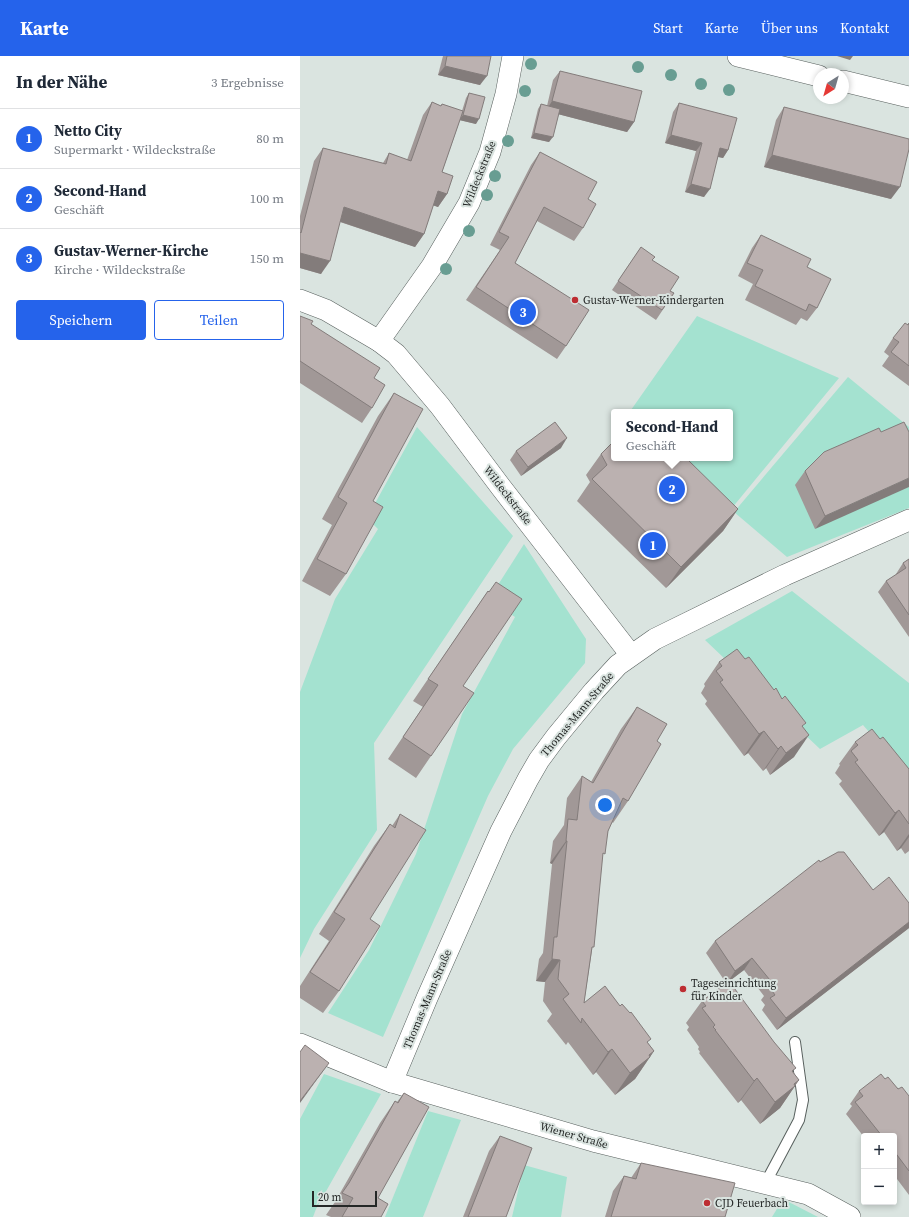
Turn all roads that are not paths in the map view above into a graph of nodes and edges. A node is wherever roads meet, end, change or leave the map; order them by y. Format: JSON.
{"nodes":[{"id":1,"x":513,"y":56,"type":"edge"},
{"id":2,"x":738,"y":56,"type":"edge"},
{"id":3,"x":813,"y":75,"type":"edge"},
{"id":4,"x":849,"y":82,"type":"edge"},
{"id":5,"x":909,"y":97,"type":"edge"},
{"id":6,"x":300,"y":300,"type":"edge"},
{"id":7,"x":379,"y":341,"type":"junction"},
{"id":8,"x":909,"y":520,"type":"edge"},
{"id":9,"x":631,"y":655,"type":"junction"},
{"id":10,"x":796,"y":1042,"type":"dead end"},
{"id":11,"x":300,"y":1044,"type":"edge"},
{"id":12,"x":392,"y":1082,"type":"junction"},
{"id":13,"x":765,"y":1184,"type":"junction"},
{"id":14,"x":850,"y":1217,"type":"edge"}],
"edges":[{"from":1,"to":7,"type":"street","name":"Wildeckstraße"},
{"from":2,"to":3,"type":"street"},
{"from":4,"to":5,"type":"street"},
{"from":6,"to":7,"type":"street","name":"Wildeckstraße"},
{"from":7,"to":9,"type":"street","name":"Wildeckstraße"},
{"from":8,"to":9,"type":"street","name":"Thomas-Mann-Straße"},
{"from":9,"to":12,"type":"street","name":"Thomas-Mann-Straße"},
{"from":10,"to":13,"type":"lane"},
{"from":11,"to":12,"type":"street","name":"Wiener Straße"},
{"from":12,"to":13,"type":"street","name":"Wiener Straße"},
{"from":13,"to":14,"type":"street","name":"Wiener Straße"}]}
